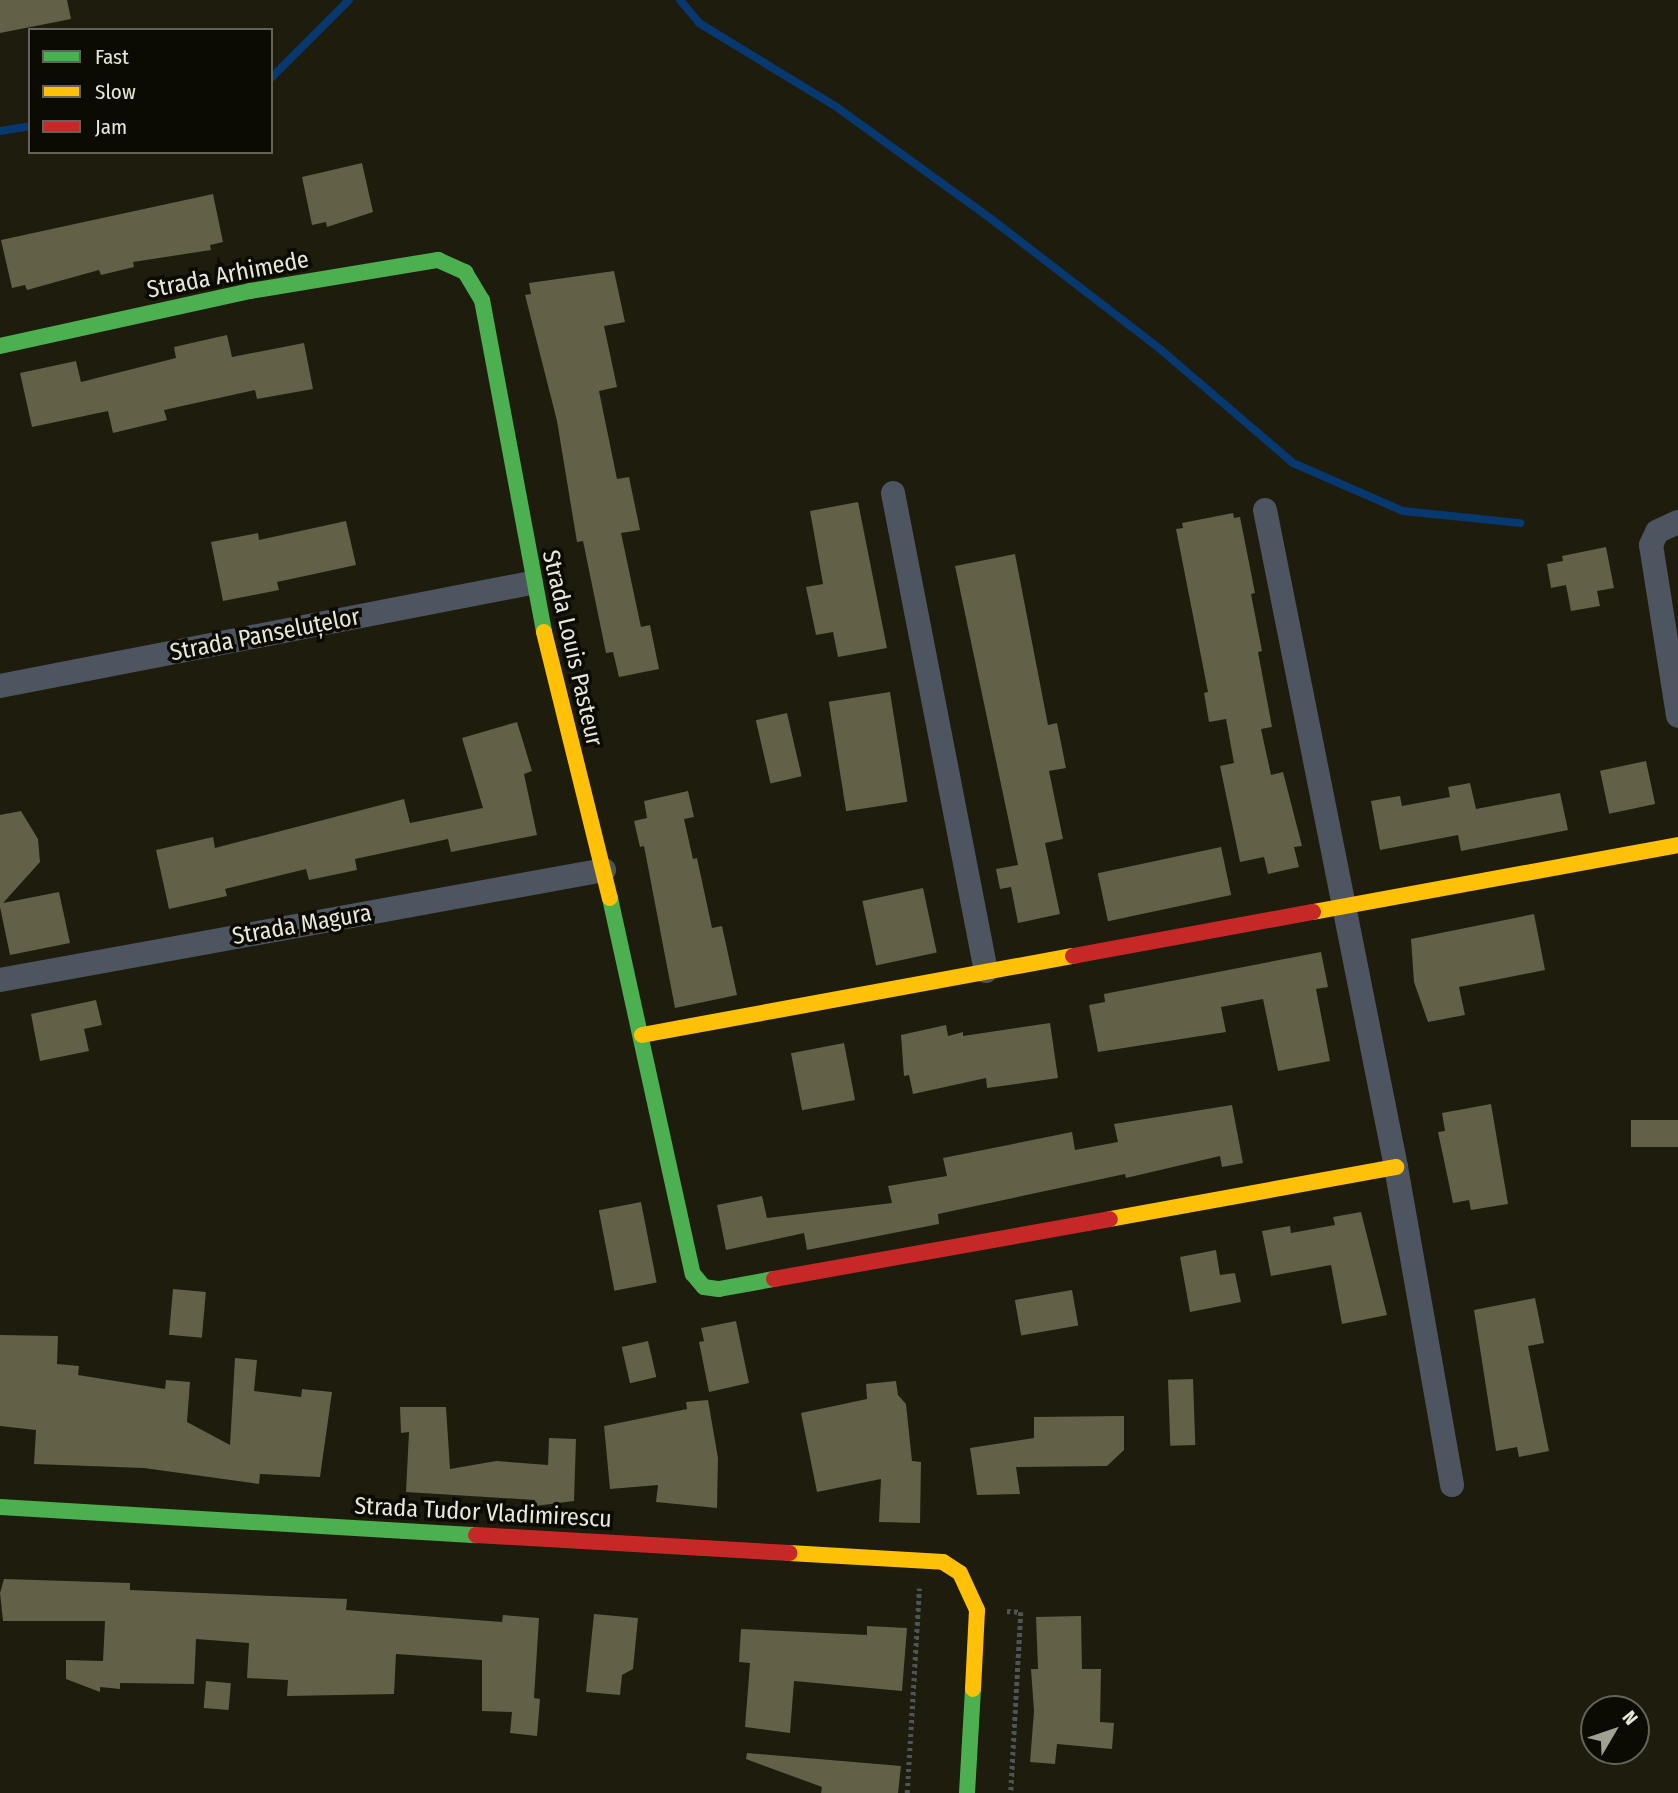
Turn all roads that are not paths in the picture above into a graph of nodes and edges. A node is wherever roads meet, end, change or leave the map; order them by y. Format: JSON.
{"nodes":[{"id":1,"x":465,"y":272,"type":"joint"},
{"id":2,"x":0,"y":346,"type":"edge"},
{"id":3,"x":893,"y":493,"type":"dead end"},
{"id":4,"x":1265,"y":510,"type":"dead end"},
{"id":5,"x":1678,"y":522,"type":"edge"},
{"id":6,"x":531,"y":583,"type":"junction"},
{"id":7,"x":0,"y":687,"type":"edge"},
{"id":8,"x":1678,"y":716,"type":"edge"},
{"id":9,"x":1678,"y":845,"type":"edge"},
{"id":10,"x":604,"y":870,"type":"junction"},
{"id":11,"x":1344,"y":908,"type":"junction"},
{"id":12,"x":986,"y":971,"type":"junction"},
{"id":13,"x":0,"y":980,"type":"edge"},
{"id":14,"x":642,"y":1035,"type":"junction"},
{"id":15,"x":1396,"y":1167,"type":"junction"},
{"id":16,"x":1452,"y":1485,"type":"dead end"},
{"id":17,"x":0,"y":1507,"type":"edge"},
{"id":18,"x":967,"y":1793,"type":"edge"}],
"edges":[{"from":1,"to":2,"type":"street","name":"Strada Arhimede"},
{"from":1,"to":6,"type":"street","name":"Strada Louis Pasteur"},
{"from":3,"to":12,"type":"street"},
{"from":4,"to":11,"type":"street"},
{"from":5,"to":8,"type":"street"},
{"from":6,"to":7,"type":"street","name":"Strada Panseluțelor"},
{"from":6,"to":10,"type":"street","name":"Strada Louis Pasteur"},
{"from":9,"to":11,"type":"street"},
{"from":10,"to":13,"type":"street","name":"Strada Magura"},
{"from":10,"to":14,"type":"street","name":"Strada Louis Pasteur"},
{"from":11,"to":12,"type":"street"},
{"from":11,"to":15,"type":"street"},
{"from":12,"to":14,"type":"street"},
{"from":14,"to":15,"type":"street","name":"Strada Louis Pasteur"},
{"from":15,"to":16,"type":"street"},
{"from":17,"to":18,"type":"street","name":"Strada Tudor Vladimirescu"}]}
